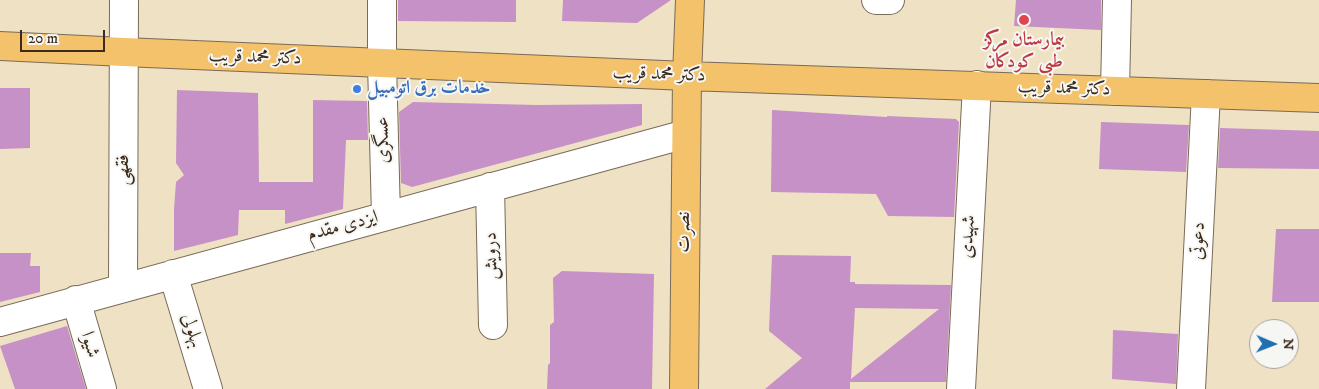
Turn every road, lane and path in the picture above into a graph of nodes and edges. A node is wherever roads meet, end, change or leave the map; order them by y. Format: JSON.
{"nodes":[{"id":1,"x":124,"y":0,"type":"edge"},
{"id":2,"x":382,"y":0,"type":"edge"},
{"id":3,"x":690,"y":0,"type":"edge"},
{"id":4,"x":876,"y":0,"type":"edge"},
{"id":5,"x":890,"y":0,"type":"edge"},
{"id":6,"x":1116,"y":0,"type":"edge"},
{"id":7,"x":0,"y":46,"type":"edge"},
{"id":8,"x":124,"y":52,"type":"junction"},
{"id":9,"x":382,"y":64,"type":"junction"},
{"id":10,"x":687,"y":76,"type":"junction"},
{"id":11,"x":977,"y":86,"type":"junction"},
{"id":12,"x":1115,"y":91,"type":"junction"},
{"id":13,"x":1206,"y":94,"type":"junction"},
{"id":14,"x":1319,"y":98,"type":"edge"},
{"id":15,"x":686,"y":134,"type":"junction"},
{"id":16,"x":490,"y":187,"type":"junction"},
{"id":17,"x":386,"y":216,"type":"junction"},
{"id":18,"x":173,"y":274,"type":"junction"},
{"id":19,"x":123,"y":287,"type":"junction"},
{"id":20,"x":76,"y":300,"type":"junction"},
{"id":21,"x":0,"y":322,"type":"edge"},
{"id":22,"x":493,"y":325,"type":"dead end"},
{"id":23,"x":102,"y":389,"type":"edge"},
{"id":24,"x":208,"y":389,"type":"edge"},
{"id":25,"x":684,"y":389,"type":"edge"},
{"id":26,"x":961,"y":389,"type":"edge"},
{"id":27,"x":1191,"y":389,"type":"edge"}],
"edges":[{"from":1,"to":8,"type":"street","name":"فقهی"},
{"from":2,"to":9,"type":"street","name":"عسگری"},
{"from":3,"to":10,"type":"main road","name":"نصرت"},
{"from":4,"to":5,"type":"street"},
{"from":6,"to":12,"type":"street"},
{"from":7,"to":8,"type":"main road","name":"دکتر محمد قریب"},
{"from":8,"to":9,"type":"main road","name":"دکتر محمد قریب"},
{"from":8,"to":19,"type":"street","name":"فقهی"},
{"from":9,"to":10,"type":"main road","name":"دکتر محمد قریب"},
{"from":9,"to":17,"type":"street","name":"عسگری"},
{"from":10,"to":11,"type":"main road","name":"دکتر محمد قریب"},
{"from":10,"to":15,"type":"main road","name":"نصرت"},
{"from":11,"to":12,"type":"main road","name":"دکتر محمد قریب"},
{"from":11,"to":26,"type":"street","name":"شهیدی"},
{"from":12,"to":13,"type":"main road","name":"دکتر محمد قریب"},
{"from":13,"to":14,"type":"main road","name":"دکتر محمد قریب"},
{"from":13,"to":27,"type":"street","name":"دعوتی"},
{"from":15,"to":16,"type":"street","name":"ایزدی مقدم"},
{"from":15,"to":25,"type":"main road","name":"نصرت"},
{"from":16,"to":17,"type":"street","name":"ایزدی مقدم"},
{"from":16,"to":22,"type":"street","name":"درویش"},
{"from":17,"to":18,"type":"street","name":"ایزدی مقدم"},
{"from":18,"to":19,"type":"street","name":"ایزدی مقدم"},
{"from":18,"to":24,"type":"street","name":"بهلولی"},
{"from":19,"to":20,"type":"street","name":"ایزدی مقدم"},
{"from":20,"to":21,"type":"street","name":"ایزدی مقدم"},
{"from":20,"to":23,"type":"street","name":"شیوا"}]}
